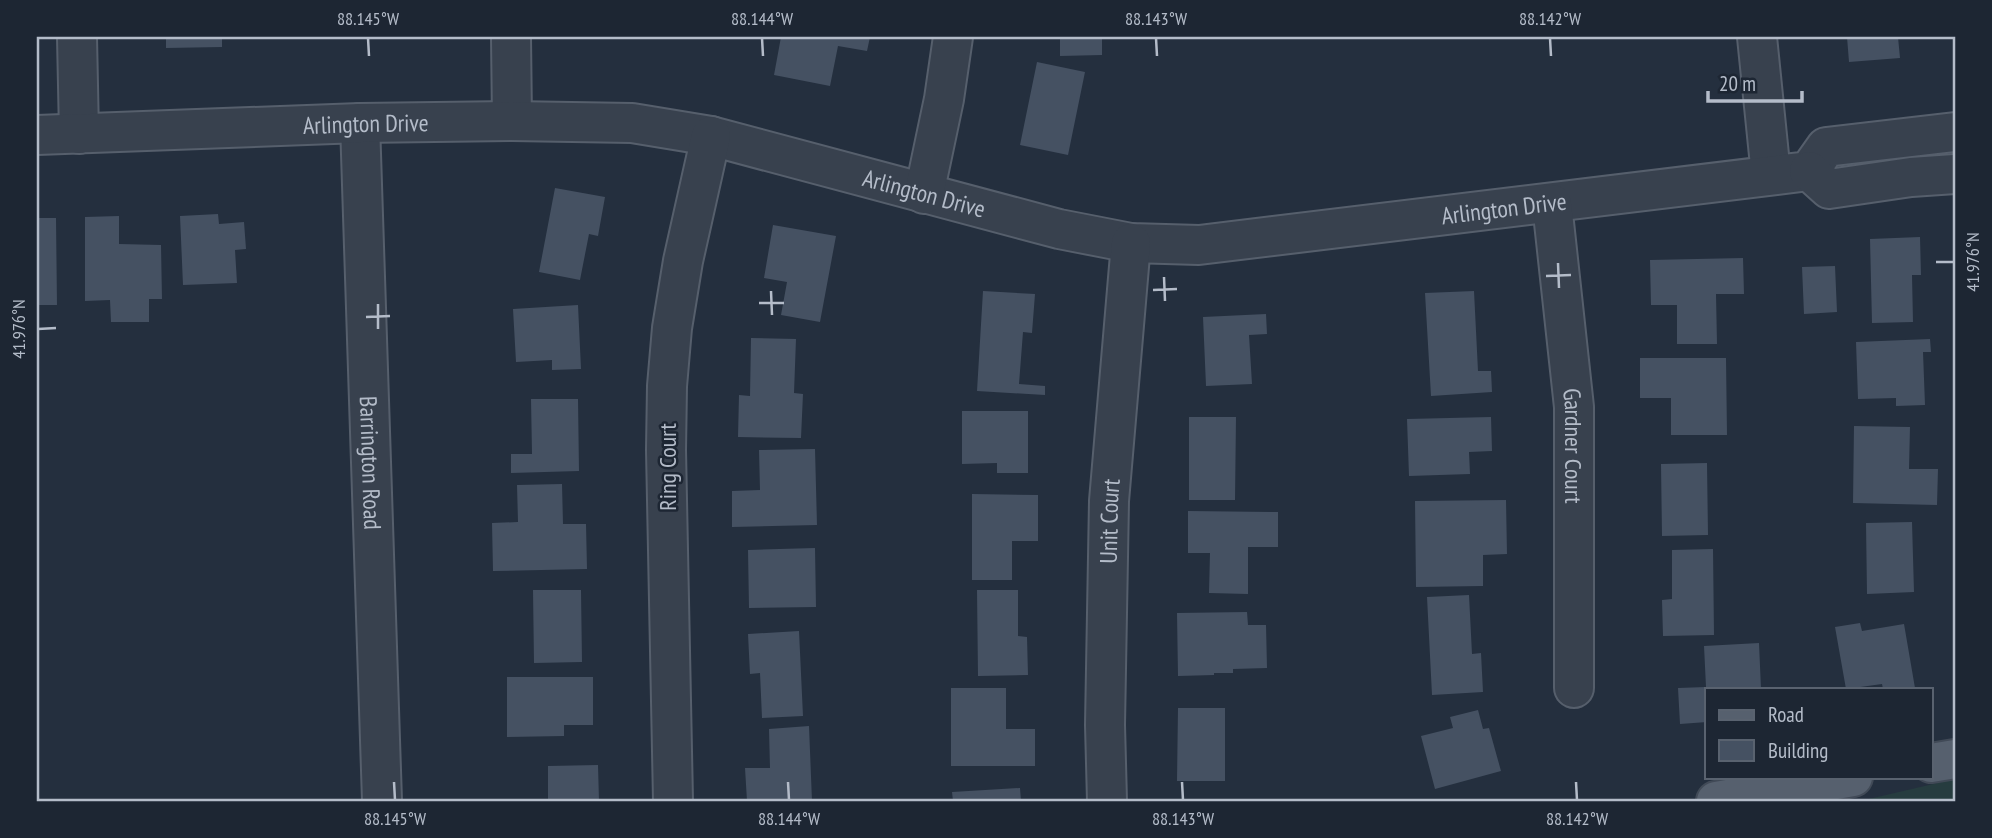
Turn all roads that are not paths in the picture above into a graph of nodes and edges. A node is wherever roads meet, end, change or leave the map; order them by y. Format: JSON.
{"nodes":[{"id":1,"x":78,"y":37,"type":"edge"},
{"id":2,"x":512,"y":37,"type":"edge"},
{"id":3,"x":953,"y":37,"type":"edge"},
{"id":4,"x":1757,"y":37,"type":"edge"},
{"id":5,"x":512,"y":121,"type":"junction"},
{"id":6,"x":360,"y":123,"type":"junction"},
{"id":7,"x":1955,"y":132,"type":"edge"},
{"id":8,"x":79,"y":134,"type":"junction"},
{"id":9,"x":37,"y":135,"type":"edge"},
{"id":10,"x":711,"y":136,"type":"junction"},
{"id":11,"x":1809,"y":171,"type":"junction"},
{"id":12,"x":1955,"y":174,"type":"edge"},
{"id":13,"x":1771,"y":175,"type":"junction"},
{"id":14,"x":924,"y":194,"type":"junction"},
{"id":15,"x":1552,"y":204,"type":"junction"},
{"id":16,"x":1131,"y":243,"type":"junction"},
{"id":17,"x":1574,"y":688,"type":"dead end"},
{"id":18,"x":1955,"y":759,"type":"edge"},
{"id":19,"x":1932,"y":763,"type":"edge"},
{"id":20,"x":1847,"y":778,"type":"edge"},
{"id":21,"x":382,"y":801,"type":"edge"},
{"id":22,"x":673,"y":801,"type":"edge"},
{"id":23,"x":1107,"y":801,"type":"edge"},
{"id":24,"x":1716,"y":801,"type":"edge"}],
"edges":[{"from":1,"to":8,"type":"street"},
{"from":2,"to":5,"type":"street"},
{"from":3,"to":14,"type":"street"},
{"from":4,"to":13,"type":"street"},
{"from":5,"to":6,"type":"street","name":"Arlington Drive"},
{"from":5,"to":10,"type":"street","name":"Arlington Drive"},
{"from":6,"to":8,"type":"street","name":"Arlington Drive"},
{"from":6,"to":21,"type":"street","name":"Barrington Road"},
{"from":7,"to":11,"type":"street"},
{"from":8,"to":9,"type":"street","name":"Arlington Drive"},
{"from":10,"to":14,"type":"street","name":"Arlington Drive"},
{"from":10,"to":22,"type":"street","name":"Ring Court"},
{"from":11,"to":12,"type":"street"},
{"from":11,"to":13,"type":"street","name":"Arlington Drive"},
{"from":13,"to":15,"type":"street","name":"Arlington Drive"},
{"from":14,"to":16,"type":"street","name":"Arlington Drive"},
{"from":15,"to":16,"type":"street","name":"Arlington Drive"},
{"from":15,"to":17,"type":"street","name":"Gardner Court"},
{"from":16,"to":23,"type":"street","name":"Unit Court"},
{"from":18,"to":19,"type":"main road"},
{"from":20,"to":24,"type":"main road"}]}
